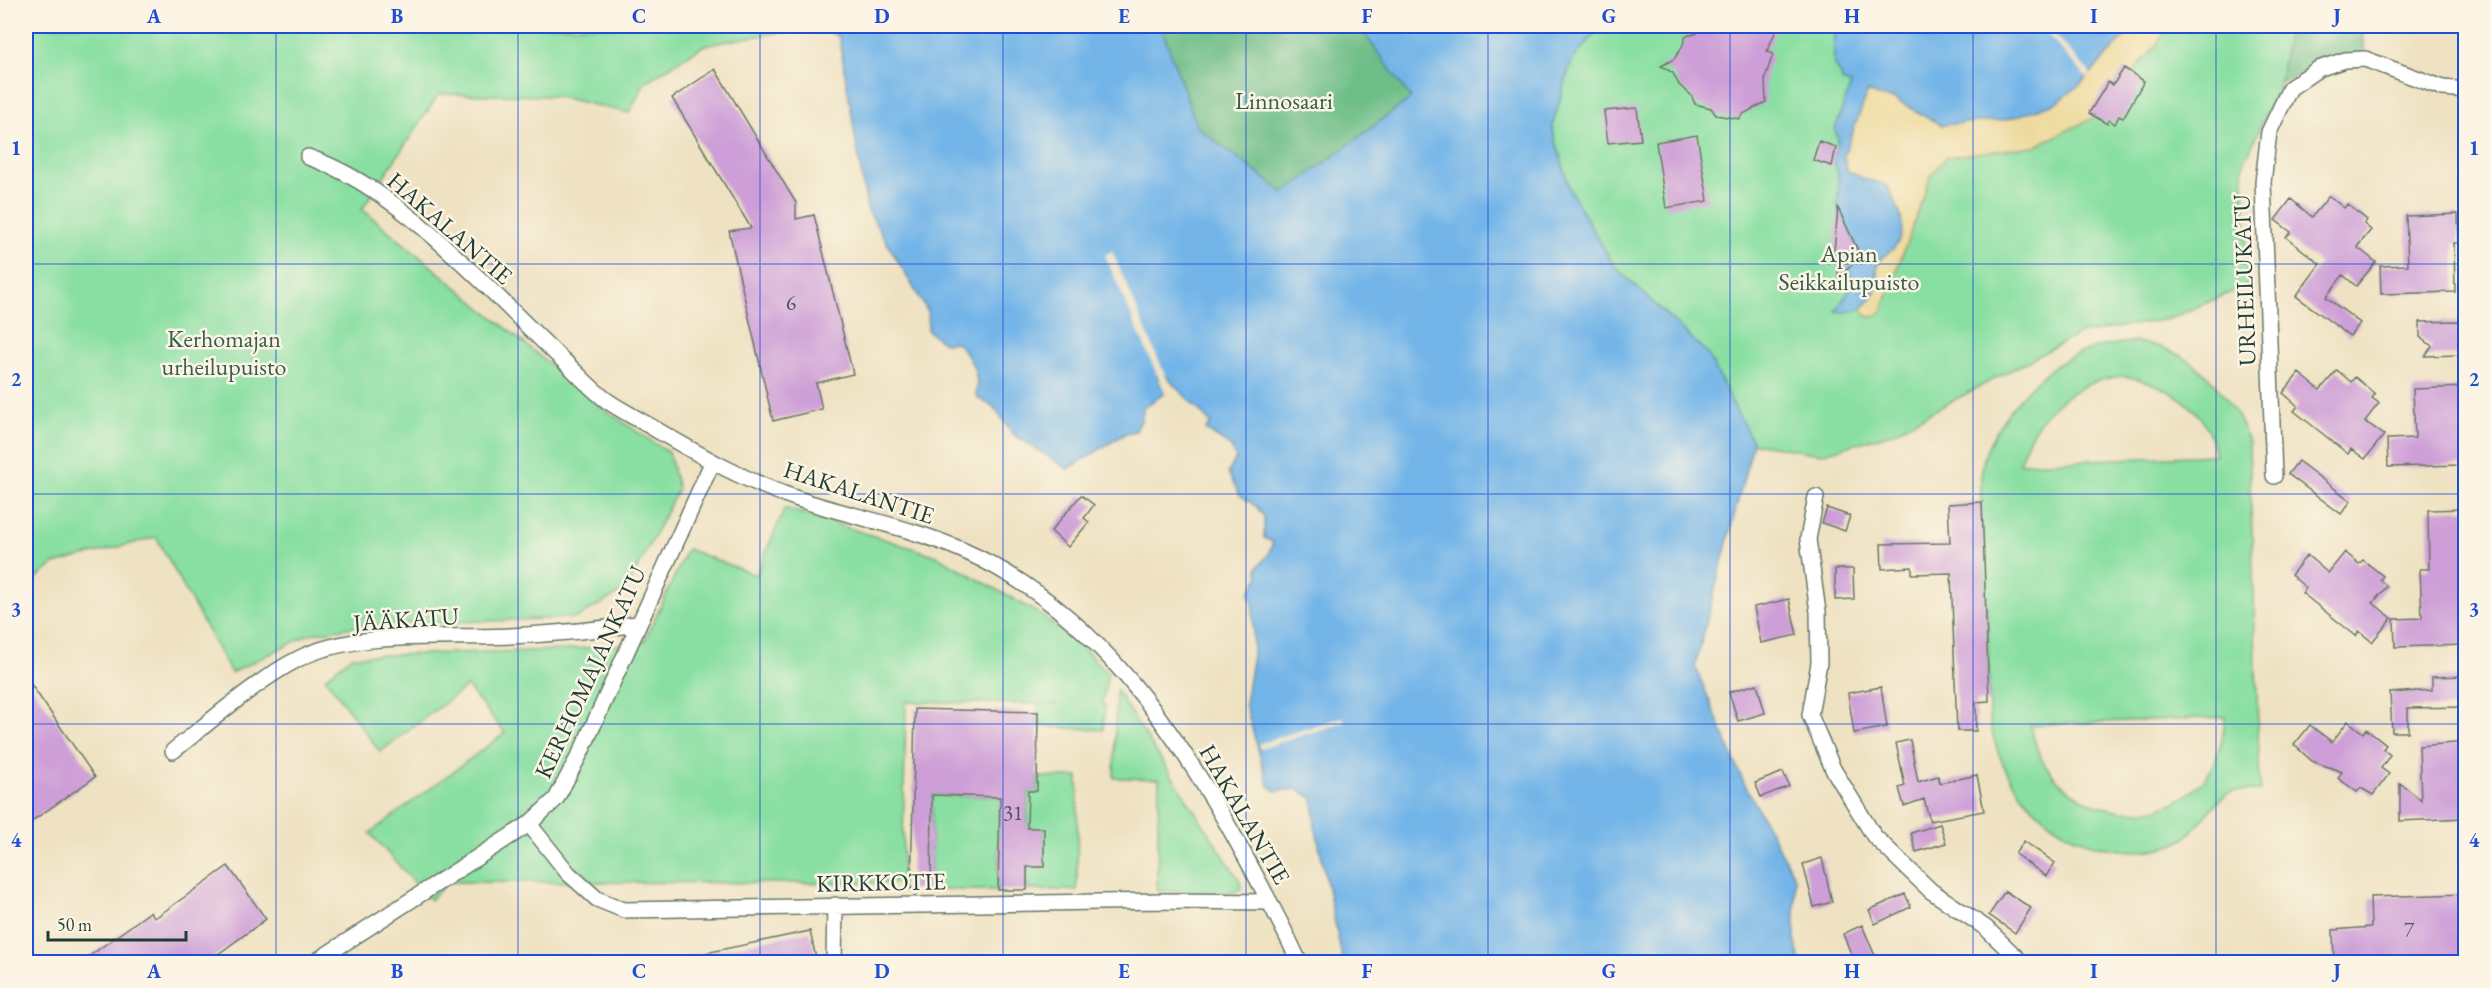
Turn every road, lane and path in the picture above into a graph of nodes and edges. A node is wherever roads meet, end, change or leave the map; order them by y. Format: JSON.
{"nodes":[{"id":1,"x":2466,"y":90,"type":"edge"},
{"id":2,"x":308,"y":157,"type":"dead end"},
{"id":3,"x":712,"y":463,"type":"junction"},
{"id":4,"x":2274,"y":476,"type":"dead end"},
{"id":5,"x":1816,"y":497,"type":"dead end"},
{"id":6,"x":637,"y":624,"type":"junction"},
{"id":7,"x":173,"y":751,"type":"dead end"},
{"id":8,"x":529,"y":824,"type":"junction"},
{"id":9,"x":1270,"y":902,"type":"junction"},
{"id":10,"x":835,"y":905,"type":"junction"},
{"id":11,"x":315,"y":963,"type":"edge"},
{"id":12,"x":834,"y":963,"type":"edge"},
{"id":13,"x":1299,"y":963,"type":"edge"},
{"id":14,"x":2021,"y":963,"type":"edge"}],
"edges":[{"from":1,"to":4,"type":"street","name":"URHEILUKATU"},
{"from":2,"to":3,"type":"street","name":"HAKALANTIE"},
{"from":3,"to":6,"type":"street","name":"KERHOMAJANKATU"},
{"from":3,"to":9,"type":"street","name":"HAKALANTIE"},
{"from":5,"to":14,"type":"street"},
{"from":6,"to":7,"type":"street","name":"JÄÄKATU"},
{"from":6,"to":8,"type":"street","name":"KERHOMAJANKATU"},
{"from":8,"to":10,"type":"street","name":"KIRKKOTIE"},
{"from":8,"to":11,"type":"street","name":"KERHOMAJANKATU"},
{"from":9,"to":10,"type":"street","name":"KIRKKOTIE"},
{"from":9,"to":13,"type":"street","name":"HAKALANTIE"},
{"from":10,"to":12,"type":"street"}]}
